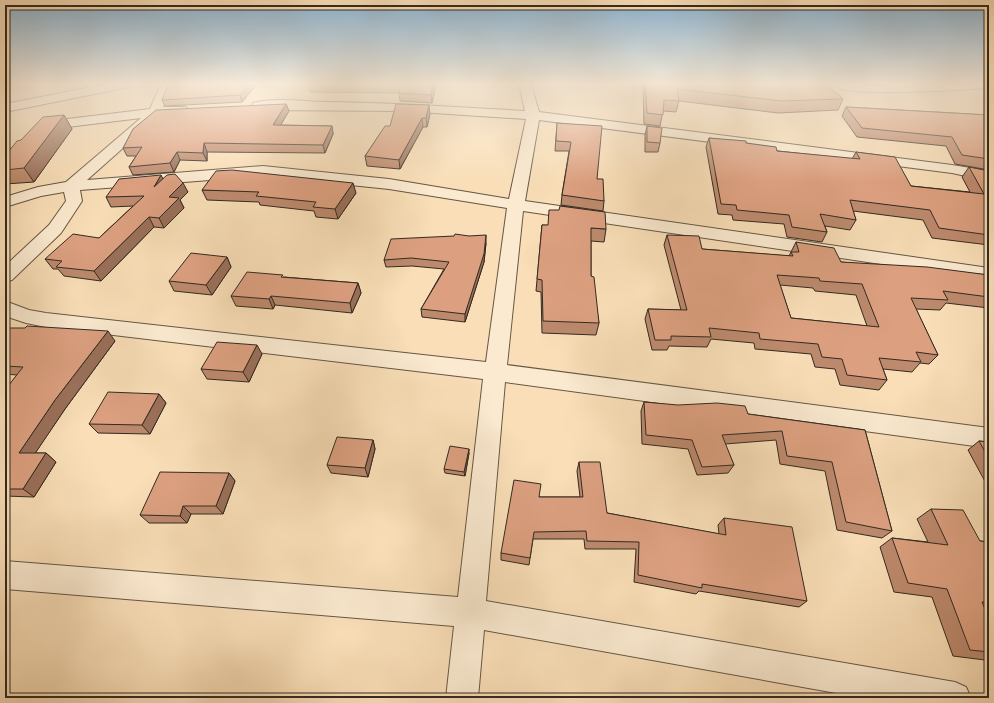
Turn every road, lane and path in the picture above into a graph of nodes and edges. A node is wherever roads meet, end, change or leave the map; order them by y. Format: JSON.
{"nodes":[{"id":1,"x":115,"y":117,"type":"edge"},
{"id":2,"x":150,"y":117,"type":"edge"},
{"id":3,"x":533,"y":117,"type":"edge"},
{"id":4,"x":547,"y":117,"type":"edge"},
{"id":5,"x":5,"y":156,"type":"edge"},
{"id":6,"x":989,"y":176,"type":"edge"},
{"id":7,"x":71,"y":186,"type":"junction"},
{"id":8,"x":5,"y":202,"type":"edge"},
{"id":9,"x":516,"y":205,"type":"junction"},
{"id":10,"x":989,"y":274,"type":"edge"},
{"id":11,"x":5,"y":276,"type":"edge"},
{"id":12,"x":5,"y":308,"type":"edge"},
{"id":13,"x":495,"y":372,"type":"junction"},
{"id":14,"x":989,"y":438,"type":"edge"},
{"id":15,"x":5,"y":575,"type":"edge"},
{"id":16,"x":472,"y":613,"type":"junction"},
{"id":17,"x":462,"y":698,"type":"edge"},
{"id":18,"x":954,"y":698,"type":"edge"}],
"edges":[{"from":1,"to":5,"type":"street"},
{"from":2,"to":7,"type":"street"},
{"from":3,"to":9,"type":"street"},
{"from":4,"to":6,"type":"street"},
{"from":7,"to":8,"type":"street"},
{"from":7,"to":9,"type":"street"},
{"from":7,"to":11,"type":"street"},
{"from":9,"to":10,"type":"street"},
{"from":9,"to":13,"type":"street"},
{"from":12,"to":13,"type":"street"},
{"from":13,"to":14,"type":"street"},
{"from":13,"to":16,"type":"street"},
{"from":15,"to":16,"type":"street"},
{"from":16,"to":17,"type":"street"},
{"from":16,"to":18,"type":"street"}]}
